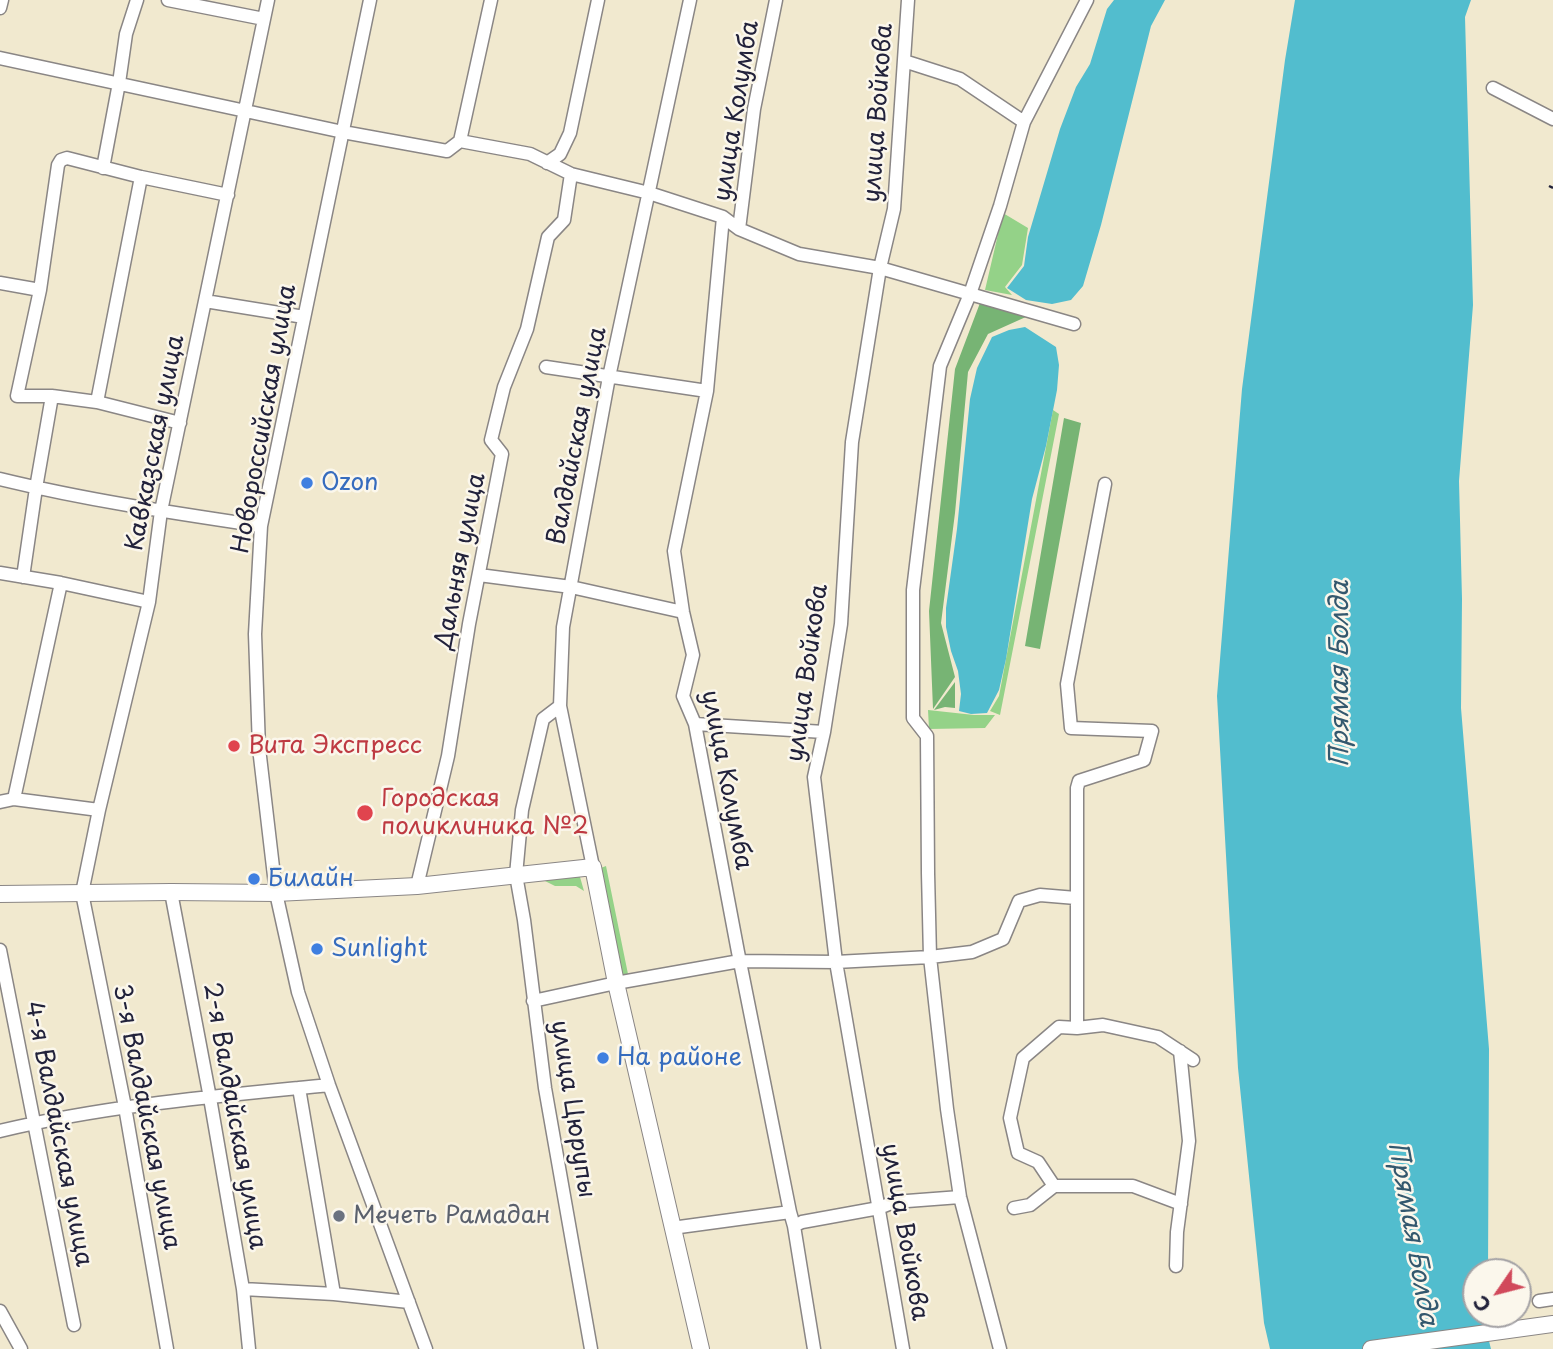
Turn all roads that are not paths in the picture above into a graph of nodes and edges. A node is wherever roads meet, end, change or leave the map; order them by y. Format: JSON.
{"nodes":[{"id":1,"x":2,"y":0,"type":"edge"},
{"id":2,"x":137,"y":0,"type":"edge"},
{"id":3,"x":268,"y":0,"type":"edge"},
{"id":4,"x":370,"y":0,"type":"edge"},
{"id":5,"x":491,"y":0,"type":"edge"},
{"id":6,"x":598,"y":0,"type":"edge"},
{"id":7,"x":690,"y":0,"type":"edge"},
{"id":8,"x":776,"y":0,"type":"edge"},
{"id":9,"x":908,"y":0,"type":"edge"},
{"id":10,"x":1087,"y":0,"type":"edge"},
{"id":11,"x":175,"y":1,"type":"edge"},
{"id":12,"x":0,"y":8,"type":"edge"},
{"id":13,"x":264,"y":19,"type":"junction"},
{"id":14,"x":0,"y":58,"type":"edge"},
{"id":15,"x":904,"y":61,"type":"junction"},
{"id":16,"x":119,"y":83,"type":"junction"},
{"id":17,"x":1493,"y":88,"type":"dead end"},
{"id":18,"x":245,"y":111,"type":"junction"},
{"id":19,"x":1553,"y":119,"type":"edge"},
{"id":20,"x":1024,"y":122,"type":"junction"},
{"id":21,"x":343,"y":132,"type":"junction"},
{"id":22,"x":460,"y":141,"type":"junction"},
{"id":23,"x":547,"y":163,"type":"junction"},
{"id":24,"x":103,"y":168,"type":"junction"},
{"id":25,"x":571,"y":174,"type":"junction"},
{"id":26,"x":141,"y":177,"type":"junction"},
{"id":27,"x":649,"y":193,"type":"junction"},
{"id":28,"x":228,"y":195,"type":"junction"},
{"id":29,"x":723,"y":217,"type":"junction"},
{"id":30,"x":739,"y":229,"type":"junction"},
{"id":31,"x":880,"y":268,"type":"junction"},
{"id":32,"x":0,"y":283,"type":"edge"},
{"id":33,"x":40,"y":290,"type":"junction"},
{"id":34,"x":970,"y":293,"type":"junction"},
{"id":35,"x":205,"y":301,"type":"junction"},
{"id":36,"x":304,"y":317,"type":"junction"},
{"id":37,"x":1074,"y":324,"type":"dead end"},
{"id":38,"x":546,"y":367,"type":"dead end"},
{"id":39,"x":609,"y":377,"type":"junction"},
{"id":40,"x":707,"y":391,"type":"junction"},
{"id":41,"x":52,"y":397,"type":"junction"},
{"id":42,"x":97,"y":402,"type":"junction"},
{"id":43,"x":180,"y":423,"type":"junction"},
{"id":44,"x":0,"y":479,"type":"edge"},
{"id":45,"x":1105,"y":484,"type":"dead end"},
{"id":46,"x":36,"y":488,"type":"junction"},
{"id":47,"x":162,"y":511,"type":"junction"},
{"id":48,"x":261,"y":526,"type":"junction"},
{"id":49,"x":0,"y":573,"type":"edge"},
{"id":50,"x":479,"y":575,"type":"junction"},
{"id":51,"x":23,"y":577,"type":"junction"},
{"id":52,"x":61,"y":583,"type":"junction"},
{"id":53,"x":571,"y":587,"type":"junction"},
{"id":54,"x":149,"y":602,"type":"junction"},
{"id":55,"x":683,"y":612,"type":"junction"},
{"id":56,"x":560,"y":706,"type":"junction"},
{"id":57,"x":695,"y":724,"type":"junction"},
{"id":58,"x":824,"y":732,"type":"junction"},
{"id":59,"x":14,"y":799,"type":"junction"},
{"id":60,"x":0,"y":802,"type":"edge"},
{"id":61,"x":99,"y":810,"type":"junction"},
{"id":62,"x":593,"y":867,"type":"junction"},
{"id":63,"x":516,"y":875,"type":"junction"},
{"id":64,"x":417,"y":886,"type":"junction"},
{"id":65,"x":171,"y":892,"type":"junction"},
{"id":66,"x":82,"y":893,"type":"junction"},
{"id":67,"x":276,"y":893,"type":"junction"},
{"id":68,"x":0,"y":894,"type":"edge"},
{"id":69,"x":1076,"y":898,"type":"junction"},
{"id":70,"x":0,"y":950,"type":"edge"},
{"id":71,"x":930,"y":957,"type":"junction"},
{"id":72,"x":740,"y":961,"type":"junction"},
{"id":73,"x":836,"y":962,"type":"junction"},
{"id":74,"x":616,"y":983,"type":"junction"},
{"id":75,"x":533,"y":1001,"type":"junction"},
{"id":76,"x":1077,"y":1028,"type":"junction"},
{"id":77,"x":1180,"y":1051,"type":"junction"},
{"id":78,"x":1193,"y":1060,"type":"dead end"},
{"id":79,"x":329,"y":1085,"type":"junction"},
{"id":80,"x":299,"y":1088,"type":"junction"},
{"id":81,"x":210,"y":1098,"type":"junction"},
{"id":82,"x":125,"y":1107,"type":"junction"},
{"id":83,"x":34,"y":1123,"type":"junction"},
{"id":84,"x":0,"y":1131,"type":"edge"},
{"id":85,"x":1054,"y":1186,"type":"junction"},
{"id":86,"x":960,"y":1197,"type":"junction"},
{"id":87,"x":1181,"y":1204,"type":"junction"},
{"id":88,"x":879,"y":1208,"type":"junction"},
{"id":89,"x":1014,"y":1208,"type":"dead end"},
{"id":90,"x":790,"y":1212,"type":"junction"},
{"id":91,"x":794,"y":1226,"type":"junction"},
{"id":92,"x":672,"y":1228,"type":"junction"},
{"id":93,"x":1176,"y":1266,"type":"dead end"},
{"id":94,"x":243,"y":1289,"type":"junction"},
{"id":95,"x":334,"y":1294,"type":"junction"},
{"id":96,"x":1553,"y":1299,"type":"edge"},
{"id":97,"x":1539,"y":1301,"type":"dead end"},
{"id":98,"x":409,"y":1302,"type":"junction"},
{"id":99,"x":0,"y":1311,"type":"edge"},
{"id":100,"x":1553,"y":1324,"type":"edge"},
{"id":101,"x":74,"y":1325,"type":"dead end"},
{"id":102,"x":21,"y":1349,"type":"edge"},
{"id":103,"x":167,"y":1349,"type":"edge"},
{"id":104,"x":249,"y":1349,"type":"edge"},
{"id":105,"x":426,"y":1349,"type":"edge"},
{"id":106,"x":591,"y":1349,"type":"edge"},
{"id":107,"x":701,"y":1349,"type":"edge"},
{"id":108,"x":814,"y":1349,"type":"edge"},
{"id":109,"x":903,"y":1349,"type":"edge"},
{"id":110,"x":1000,"y":1349,"type":"edge"},
{"id":111,"x":1371,"y":1349,"type":"edge"}],
"edges":[{"from":1,"to":12,"type":"street"},
{"from":2,"to":16,"type":"street"},
{"from":3,"to":13,"type":"street","name":"Кавказская улица"},
{"from":4,"to":21,"type":"street","name":"Новороссийская улица"},
{"from":5,"to":22,"type":"street"},
{"from":6,"to":23,"type":"street"},
{"from":7,"to":27,"type":"street","name":"Валдайская улица"},
{"from":8,"to":30,"type":"street","name":"улица Колумба"},
{"from":9,"to":15,"type":"street","name":"улица Войкова"},
{"from":10,"to":20,"type":"street"},
{"from":11,"to":13,"type":"street"},
{"from":13,"to":18,"type":"street","name":"Кавказская улица"},
{"from":14,"to":16,"type":"street"},
{"from":15,"to":20,"type":"street"},
{"from":15,"to":31,"type":"street","name":"улица Войкова"},
{"from":16,"to":18,"type":"street"},
{"from":16,"to":24,"type":"street"},
{"from":17,"to":19,"type":"street"},
{"from":18,"to":21,"type":"street"},
{"from":18,"to":28,"type":"street","name":"Кавказская улица"},
{"from":20,"to":34,"type":"street"},
{"from":21,"to":22,"type":"street"},
{"from":21,"to":36,"type":"street","name":"Новороссийская улица"},
{"from":22,"to":23,"type":"street"},
{"from":23,"to":25,"type":"street"},
{"from":24,"to":26,"type":"street"},
{"from":24,"to":33,"type":"street"},
{"from":25,"to":27,"type":"street"},
{"from":25,"to":50,"type":"street","name":"Дальняя улица"},
{"from":26,"to":28,"type":"street"},
{"from":26,"to":42,"type":"street"},
{"from":27,"to":29,"type":"street"},
{"from":27,"to":39,"type":"street","name":"Валдайская улица"},
{"from":28,"to":35,"type":"street","name":"Кавказская улица"},
{"from":29,"to":30,"type":"street"},
{"from":29,"to":40,"type":"street","name":"улица Колумба"},
{"from":30,"to":31,"type":"street"},
{"from":31,"to":34,"type":"street"},
{"from":31,"to":58,"type":"street","name":"улица Войкова"},
{"from":32,"to":33,"type":"street"},
{"from":33,"to":41,"type":"street"},
{"from":34,"to":37,"type":"street"},
{"from":34,"to":71,"type":"street"},
{"from":35,"to":36,"type":"street"},
{"from":35,"to":43,"type":"street","name":"Кавказская улица"},
{"from":36,"to":48,"type":"street","name":"Новороссийская улица"},
{"from":38,"to":39,"type":"street"},
{"from":39,"to":40,"type":"street"},
{"from":39,"to":53,"type":"street","name":"Валдайская улица"},
{"from":40,"to":55,"type":"street","name":"улица Колумба"},
{"from":41,"to":42,"type":"street"},
{"from":41,"to":46,"type":"street"},
{"from":42,"to":43,"type":"street"},
{"from":43,"to":47,"type":"street","name":"Кавказская улица"},
{"from":44,"to":46,"type":"street"},
{"from":45,"to":69,"type":"street"},
{"from":46,"to":47,"type":"street"},
{"from":46,"to":51,"type":"street"},
{"from":47,"to":48,"type":"street"},
{"from":47,"to":54,"type":"street","name":"Кавказская улица"},
{"from":48,"to":67,"type":"street","name":"Новороссийская улица"},
{"from":49,"to":51,"type":"street"},
{"from":50,"to":53,"type":"street"},
{"from":50,"to":64,"type":"street","name":"Дальняя улица"},
{"from":51,"to":52,"type":"street"},
{"from":52,"to":54,"type":"street"},
{"from":52,"to":59,"type":"street"},
{"from":53,"to":55,"type":"street"},
{"from":53,"to":56,"type":"street","name":"Валдайская улица"},
{"from":54,"to":61,"type":"street","name":"Кавказская улица"},
{"from":55,"to":57,"type":"street","name":"улица Колумба"},
{"from":56,"to":62,"type":"street","name":"Валдайская улица"},
{"from":56,"to":63,"type":"street"},
{"from":57,"to":58,"type":"street"},
{"from":57,"to":72,"type":"street","name":"улица Колумба"},
{"from":58,"to":73,"type":"street","name":"улица Войкова"},
{"from":59,"to":60,"type":"street"},
{"from":59,"to":61,"type":"street"},
{"from":61,"to":66,"type":"street","name":"Кавказская улица"},
{"from":62,"to":63,"type":"main road"},
{"from":62,"to":74,"type":"main road"},
{"from":63,"to":64,"type":"main road"},
{"from":63,"to":75,"type":"street","name":"улица Цюрупы"},
{"from":64,"to":67,"type":"main road"},
{"from":65,"to":66,"type":"main road"},
{"from":65,"to":67,"type":"main road"},
{"from":65,"to":81,"type":"street","name":"2-я Валдайская улица"},
{"from":66,"to":68,"type":"main road"},
{"from":66,"to":82,"type":"street","name":"3-я Валдайская улица"},
{"from":67,"to":79,"type":"street","name":"Новороссийская улица"},
{"from":69,"to":71,"type":"street"},
{"from":69,"to":76,"type":"street"},
{"from":70,"to":83,"type":"street","name":"4-я Валдайская улица"},
{"from":71,"to":73,"type":"street"},
{"from":71,"to":86,"type":"street"},
{"from":72,"to":73,"type":"street"},
{"from":72,"to":74,"type":"street"},
{"from":72,"to":90,"type":"street","name":"улица Колумба"},
{"from":73,"to":88,"type":"street","name":"улица Войкова"},
{"from":74,"to":75,"type":"street"},
{"from":74,"to":92,"type":"main road"},
{"from":75,"to":106,"type":"street","name":"улица Цюрупы"},
{"from":76,"to":77,"type":"street"},
{"from":76,"to":85,"type":"street"},
{"from":77,"to":78,"type":"street"},
{"from":77,"to":87,"type":"street"},
{"from":79,"to":80,"type":"street"},
{"from":79,"to":98,"type":"street","name":"Новороссийская улица"},
{"from":80,"to":81,"type":"street"},
{"from":80,"to":95,"type":"street"},
{"from":81,"to":82,"type":"street"},
{"from":81,"to":94,"type":"street","name":"2-я Валдайская улица"},
{"from":82,"to":83,"type":"street"},
{"from":82,"to":103,"type":"street","name":"3-я Валдайская улица"},
{"from":83,"to":84,"type":"street"},
{"from":83,"to":101,"type":"street","name":"4-я Валдайская улица"},
{"from":85,"to":87,"type":"street"},
{"from":85,"to":89,"type":"street"},
{"from":86,"to":88,"type":"street"},
{"from":86,"to":110,"type":"street"},
{"from":87,"to":93,"type":"street"},
{"from":88,"to":91,"type":"street"},
{"from":88,"to":109,"type":"street","name":"улица Войкова"},
{"from":90,"to":91,"type":"street","name":"улица Колумба"},
{"from":90,"to":92,"type":"street"},
{"from":91,"to":108,"type":"street","name":"улица Колумба"},
{"from":92,"to":107,"type":"main road"},
{"from":94,"to":95,"type":"street"},
{"from":94,"to":104,"type":"street","name":"2-я Валдайская улица"},
{"from":95,"to":98,"type":"street"},
{"from":96,"to":97,"type":"street"},
{"from":98,"to":105,"type":"street","name":"Новороссийская улица"},
{"from":99,"to":102,"type":"street"},
{"from":100,"to":111,"type":"main road"}]}
